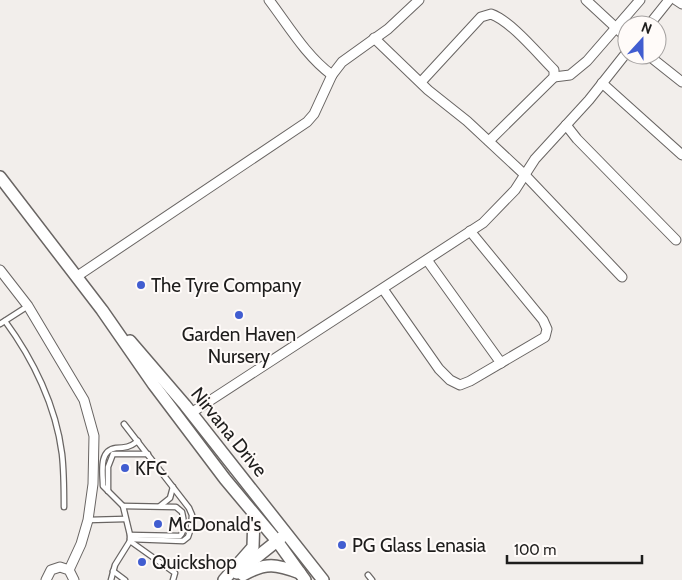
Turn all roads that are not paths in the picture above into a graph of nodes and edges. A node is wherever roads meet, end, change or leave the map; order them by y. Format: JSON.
{"nodes":[{"id":1,"x":269,"y":0,"type":"edge"},
{"id":2,"x":419,"y":0,"type":"edge"},
{"id":3,"x":586,"y":0,"type":"edge"},
{"id":4,"x":640,"y":0,"type":"edge"},
{"id":5,"x":670,"y":0,"type":"edge"},
{"id":6,"x":676,"y":0,"type":"edge"},
{"id":7,"x":682,"y":4,"type":"edge"},
{"id":8,"x":657,"y":15,"type":"edge"},
{"id":9,"x":615,"y":28,"type":"junction"},
{"id":10,"x":374,"y":38,"type":"junction"},
{"id":11,"x":617,"y":64,"type":"edge"},
{"id":12,"x":661,"y":65,"type":"edge"},
{"id":13,"x":332,"y":74,"type":"junction"},
{"id":14,"x":554,"y":76,"type":"junction"},
{"id":15,"x":421,"y":82,"type":"junction"},
{"id":16,"x":682,"y":82,"type":"edge"},
{"id":17,"x":602,"y":83,"type":"junction"},
{"id":18,"x":566,"y":125,"type":"junction"},
{"id":19,"x":489,"y":141,"type":"junction"},
{"id":20,"x":682,"y":155,"type":"edge"},
{"id":21,"x":525,"y":175,"type":"junction"},
{"id":22,"x":0,"y":177,"type":"edge"},
{"id":23,"x":470,"y":231,"type":"junction"},
{"id":24,"x":676,"y":240,"type":"dead end"},
{"id":25,"x":427,"y":260,"type":"junction"},
{"id":26,"x":0,"y":270,"type":"edge"},
{"id":27,"x":76,"y":277,"type":"junction"},
{"id":28,"x":622,"y":277,"type":"dead end"},
{"id":29,"x":383,"y":289,"type":"junction"},
{"id":30,"x":28,"y":306,"type":"junction"},
{"id":31,"x":102,"y":310,"type":"junction"},
{"id":32,"x":5,"y":321,"type":"junction"},
{"id":33,"x":0,"y":324,"type":"edge"},
{"id":34,"x":501,"y":363,"type":"junction"},
{"id":35,"x":191,"y":413,"type":"junction"},
{"id":36,"x":124,"y":424,"type":"dead end"},
{"id":37,"x":138,"y":441,"type":"junction"},
{"id":38,"x":148,"y":454,"type":"junction"},
{"id":39,"x":173,"y":486,"type":"junction"},
{"id":40,"x":108,"y":492,"type":"junction"},
{"id":41,"x":122,"y":506,"type":"junction"},
{"id":42,"x":64,"y":507,"type":"dead end"},
{"id":43,"x":159,"y":507,"type":"junction"},
{"id":44,"x":254,"y":515,"type":"junction"},
{"id":45,"x":125,"y":519,"type":"junction"},
{"id":46,"x":88,"y":520,"type":"junction"},
{"id":47,"x":287,"y":533,"type":"junction"},
{"id":48,"x":130,"y":538,"type":"junction"},
{"id":49,"x":277,"y":541,"type":"junction"},
{"id":50,"x":69,"y":570,"type":"junction"},
{"id":51,"x":113,"y":572,"type":"junction"},
{"id":52,"x":368,"y":575,"type":"dead end"},
{"id":53,"x":303,"y":576,"type":"edge"},
{"id":54,"x":46,"y":580,"type":"edge"},
{"id":55,"x":74,"y":580,"type":"edge"},
{"id":56,"x":111,"y":580,"type":"edge"},
{"id":57,"x":125,"y":580,"type":"edge"},
{"id":58,"x":173,"y":580,"type":"edge"},
{"id":59,"x":224,"y":580,"type":"edge"},
{"id":60,"x":228,"y":580,"type":"edge"},
{"id":61,"x":234,"y":580,"type":"edge"},
{"id":62,"x":323,"y":580,"type":"edge"},
{"id":63,"x":372,"y":580,"type":"edge"}],
"edges":[{"from":1,"to":13,"type":"street"},
{"from":2,"to":10,"type":"street"},
{"from":3,"to":9,"type":"street"},
{"from":4,"to":9,"type":"street"},
{"from":5,"to":8,"type":"street"},
{"from":6,"to":7,"type":"street"},
{"from":9,"to":14,"type":"street"},
{"from":10,"to":13,"type":"street"},
{"from":10,"to":15,"type":"street"},
{"from":11,"to":17,"type":"street"},
{"from":12,"to":16,"type":"street"},
{"from":13,"to":27,"type":"street"},
{"from":14,"to":15,"type":"street"},
{"from":14,"to":19,"type":"street"},
{"from":15,"to":19,"type":"street"},
{"from":17,"to":18,"type":"street"},
{"from":17,"to":20,"type":"street"},
{"from":18,"to":21,"type":"street"},
{"from":18,"to":24,"type":"street"},
{"from":19,"to":21,"type":"street"},
{"from":21,"to":23,"type":"street"},
{"from":21,"to":28,"type":"street"},
{"from":22,"to":27,"type":"main road","name":"Nirvana Drive"},
{"from":23,"to":25,"type":"street"},
{"from":23,"to":34,"type":"street"},
{"from":25,"to":29,"type":"street"},
{"from":25,"to":34,"type":"street"},
{"from":26,"to":30,"type":"street"},
{"from":27,"to":31,"type":"main road","name":"Nirvana Drive"},
{"from":29,"to":34,"type":"street"},
{"from":29,"to":35,"type":"street"},
{"from":30,"to":32,"type":"lane"},
{"from":30,"to":46,"type":"street"},
{"from":31,"to":35,"type":"main road","name":"Nirvana Drive"},
{"from":31,"to":44,"type":"main road","name":"Nirvana Drive"},
{"from":32,"to":33,"type":"lane"},
{"from":32,"to":42,"type":"lane"},
{"from":35,"to":47,"type":"main road","name":"Nirvana Drive"},
{"from":36,"to":37,"type":"lane"},
{"from":37,"to":38,"type":"lane"},
{"from":37,"to":40,"type":"lane"},
{"from":38,"to":39,"type":"lane"},
{"from":38,"to":40,"type":"lane"},
{"from":39,"to":43,"type":"lane"},
{"from":39,"to":48,"type":"lane"},
{"from":40,"to":41,"type":"lane"},
{"from":41,"to":43,"type":"lane"},
{"from":41,"to":45,"type":"lane"},
{"from":43,"to":48,"type":"lane"},
{"from":44,"to":49,"type":"main road","name":"Nirvana Drive"},
{"from":44,"to":59,"type":"main road"},
{"from":45,"to":46,"type":"lane"},
{"from":45,"to":48,"type":"lane"},
{"from":46,"to":50,"type":"street"},
{"from":47,"to":49,"type":"main road"},
{"from":47,"to":62,"type":"main road","name":"Nirvana Drive"},
{"from":48,"to":51,"type":"lane"},
{"from":48,"to":58,"type":"lane"},
{"from":49,"to":53,"type":"main road","name":"Nirvana Drive"},
{"from":49,"to":60,"type":"main road"},
{"from":50,"to":54,"type":"street"},
{"from":50,"to":55,"type":"street"},
{"from":51,"to":56,"type":"lane"},
{"from":51,"to":57,"type":"lane"},
{"from":52,"to":63,"type":"lane"},
{"from":53,"to":61,"type":"main road"}]}
